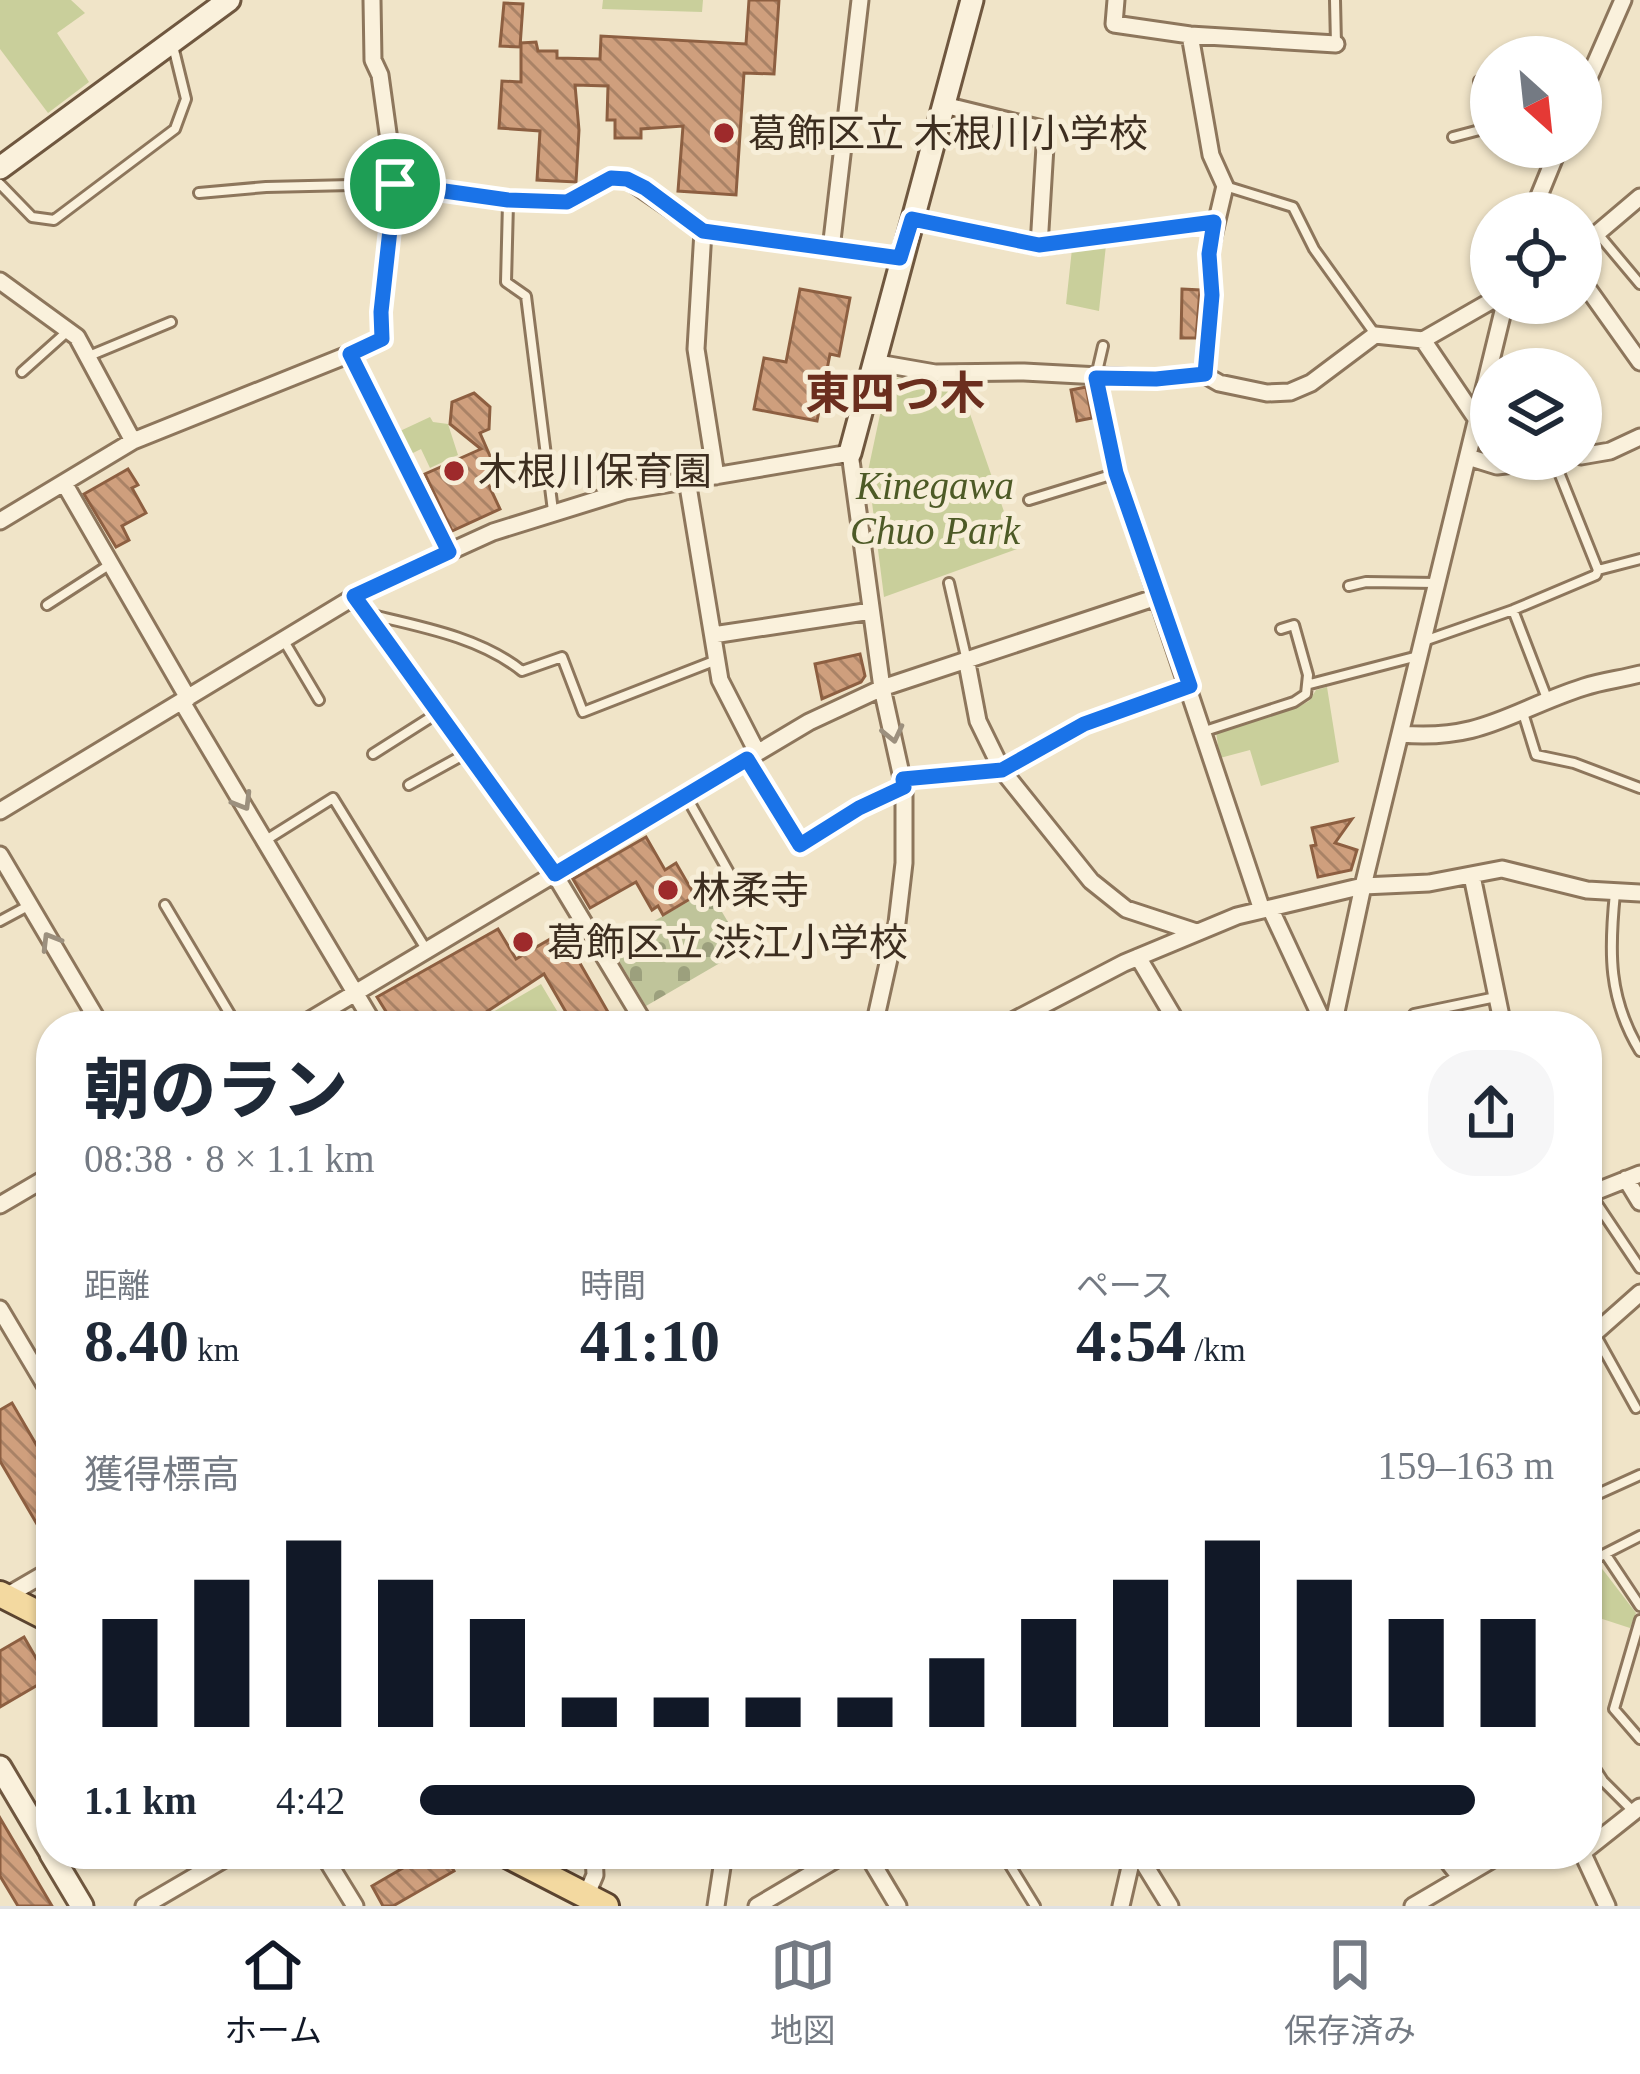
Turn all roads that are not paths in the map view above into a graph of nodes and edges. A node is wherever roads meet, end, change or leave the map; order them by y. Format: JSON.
{"nodes":[{"id":1,"x":230,"y":0,"type":"edge"},
{"id":2,"x":372,"y":0,"type":"edge"},
{"id":3,"x":860,"y":0,"type":"edge"},
{"id":4,"x":972,"y":0,"type":"edge"},
{"id":5,"x":1116,"y":0,"type":"edge"},
{"id":6,"x":1335,"y":0,"type":"edge"},
{"id":7,"x":1623,"y":0,"type":"edge"},
{"id":8,"x":1190,"y":35,"type":"junction"},
{"id":9,"x":1602,"y":39,"type":"edge"},
{"id":10,"x":1336,"y":44,"type":"joint"},
{"id":11,"x":172,"y":45,"type":"junction"},
{"id":12,"x":944,"y":105,"type":"junction"},
{"id":13,"x":1470,"y":132,"type":"edge"},
{"id":14,"x":1453,"y":137,"type":"dead end"},
{"id":15,"x":0,"y":168,"type":"edge"},
{"id":16,"x":0,"y":184,"type":"edge"},
{"id":17,"x":395,"y":184,"type":"junction"},
{"id":18,"x":1225,"y":185,"type":"junction"},
{"id":19,"x":199,"y":193,"type":"dead end"},
{"id":20,"x":1640,"y":197,"type":"edge"},
{"id":21,"x":508,"y":200,"type":"junction"},
{"id":22,"x":912,"y":219,"type":"junction"},
{"id":23,"x":1214,"y":222,"type":"junction"},
{"id":24,"x":1602,"y":230,"type":"edge"},
{"id":25,"x":703,"y":231,"type":"junction"},
{"id":26,"x":1602,"y":238,"type":"edge"},
{"id":27,"x":1039,"y":245,"type":"junction"},
{"id":28,"x":831,"y":249,"type":"junction"},
{"id":29,"x":900,"y":258,"type":"junction"},
{"id":30,"x":0,"y":281,"type":"edge"},
{"id":31,"x":1640,"y":284,"type":"edge"},
{"id":32,"x":1602,"y":309,"type":"edge"},
{"id":33,"x":1470,"y":313,"type":"edge"},
{"id":34,"x":171,"y":322,"type":"dead end"},
{"id":35,"x":70,"y":329,"type":"junction"},
{"id":36,"x":1376,"y":335,"type":"junction"},
{"id":37,"x":1424,"y":340,"type":"junction"},
{"id":38,"x":1102,"y":346,"type":"dead end"},
{"id":39,"x":350,"y":354,"type":"junction"},
{"id":40,"x":88,"y":357,"type":"junction"},
{"id":41,"x":872,"y":362,"type":"junction"},
{"id":42,"x":1640,"y":362,"type":"edge"},
{"id":43,"x":22,"y":371,"type":"dead end"},
{"id":44,"x":1205,"y":374,"type":"junction"},
{"id":45,"x":1096,"y":378,"type":"junction"},
{"id":46,"x":1470,"y":400,"type":"edge"},
{"id":47,"x":133,"y":441,"type":"junction"},
{"id":48,"x":1638,"y":444,"type":"edge"},
{"id":49,"x":1470,"y":450,"type":"edge"},
{"id":50,"x":1602,"y":452,"type":"edge"},
{"id":51,"x":850,"y":453,"type":"junction"},
{"id":52,"x":1468,"y":457,"type":"joint"},
{"id":53,"x":1116,"y":473,"type":"junction"},
{"id":54,"x":716,"y":476,"type":"junction"},
{"id":55,"x":687,"y":480,"type":"junction"},
{"id":56,"x":1564,"y":480,"type":"edge"},
{"id":57,"x":64,"y":483,"type":"junction"},
{"id":58,"x":1029,"y":500,"type":"dead end"},
{"id":59,"x":554,"y":513,"type":"junction"},
{"id":60,"x":0,"y":521,"type":"edge"},
{"id":61,"x":449,"y":552,"type":"junction"},
{"id":62,"x":1640,"y":559,"type":"edge"},
{"id":63,"x":110,"y":564,"type":"junction"},
{"id":64,"x":1598,"y":570,"type":"junction"},
{"id":65,"x":949,"y":583,"type":"dead end"},
{"id":66,"x":1438,"y":583,"type":"junction"},
{"id":67,"x":1349,"y":586,"type":"dead end"},
{"id":68,"x":354,"y":596,"type":"junction"},
{"id":69,"x":1160,"y":596,"type":"junction"},
{"id":70,"x":47,"y":604,"type":"dead end"},
{"id":71,"x":1513,"y":610,"type":"junction"},
{"id":72,"x":871,"y":611,"type":"junction"},
{"id":73,"x":367,"y":614,"type":"junction"},
{"id":74,"x":1281,"y":629,"type":"dead end"},
{"id":75,"x":712,"y":635,"type":"junction"},
{"id":76,"x":283,"y":640,"type":"junction"},
{"id":77,"x":1421,"y":648,"type":"junction"},
{"id":78,"x":716,"y":660,"type":"junction"},
{"id":79,"x":967,"y":662,"type":"junction"},
{"id":80,"x":1640,"y":674,"type":"edge"},
{"id":81,"x":1310,"y":684,"type":"junction"},
{"id":82,"x":1190,"y":686,"type":"junction"},
{"id":83,"x":882,"y":688,"type":"junction"},
{"id":84,"x":185,"y":700,"type":"junction"},
{"id":85,"x":320,"y":700,"type":"dead end"},
{"id":86,"x":1548,"y":702,"type":"junction"},
{"id":87,"x":437,"y":713,"type":"junction"},
{"id":88,"x":1523,"y":713,"type":"junction"},
{"id":89,"x":1205,"y":731,"type":"junction"},
{"id":90,"x":1401,"y":734,"type":"junction"},
{"id":91,"x":466,"y":753,"type":"junction"},
{"id":92,"x":373,"y":754,"type":"dead end"},
{"id":93,"x":752,"y":756,"type":"junction"},
{"id":94,"x":1002,"y":770,"type":"junction"},
{"id":95,"x":903,"y":783,"type":"junction"},
{"id":96,"x":409,"y":784,"type":"dead end"},
{"id":97,"x":1640,"y":788,"type":"edge"},
{"id":98,"x":686,"y":796,"type":"junction"},
{"id":99,"x":0,"y":812,"type":"edge"},
{"id":100,"x":266,"y":840,"type":"junction"},
{"id":101,"x":0,"y":855,"type":"edge"},
{"id":102,"x":555,"y":874,"type":"junction"},
{"id":103,"x":1472,"y":876,"type":"junction"},
{"id":104,"x":732,"y":878,"type":"dead end"},
{"id":105,"x":1363,"y":886,"type":"junction"},
{"id":106,"x":1615,"y":891,"type":"junction"},
{"id":107,"x":1640,"y":892,"type":"edge"},
{"id":108,"x":29,"y":905,"type":"junction"},
{"id":109,"x":165,"y":905,"type":"dead end"},
{"id":110,"x":1266,"y":909,"type":"junction"},
{"id":111,"x":0,"y":921,"type":"edge"},
{"id":112,"x":1196,"y":932,"type":"junction"},
{"id":113,"x":427,"y":950,"type":"junction"},
{"id":114,"x":1138,"y":957,"type":"junction"},
{"id":115,"x":356,"y":993,"type":"junction"},
{"id":116,"x":1497,"y":997,"type":"junction"},
{"id":117,"x":92,"y":1011,"type":"edge"},
{"id":118,"x":228,"y":1011,"type":"edge"},
{"id":119,"x":325,"y":1011,"type":"edge"},
{"id":120,"x":366,"y":1011,"type":"edge"},
{"id":121,"x":637,"y":1011,"type":"edge"},
{"id":122,"x":877,"y":1011,"type":"edge"},
{"id":123,"x":1032,"y":1011,"type":"edge"},
{"id":124,"x":1170,"y":1011,"type":"edge"},
{"id":125,"x":1321,"y":1011,"type":"edge"},
{"id":126,"x":1333,"y":1011,"type":"edge"},
{"id":127,"x":1429,"y":1011,"type":"edge"},
{"id":128,"x":1500,"y":1011,"type":"edge"},
{"id":129,"x":1640,"y":1051,"type":"edge"},
{"id":130,"x":1633,"y":1176,"type":"edge"},
{"id":131,"x":36,"y":1184,"type":"edge"},
{"id":132,"x":1602,"y":1189,"type":"edge"},
{"id":133,"x":1640,"y":1202,"type":"edge"},
{"id":134,"x":0,"y":1205,"type":"edge"},
{"id":135,"x":1602,"y":1214,"type":"edge"},
{"id":136,"x":1640,"y":1268,"type":"edge"},
{"id":137,"x":1640,"y":1293,"type":"edge"},
{"id":138,"x":0,"y":1310,"type":"edge"},
{"id":139,"x":1602,"y":1327,"type":"edge"},
{"id":140,"x":1602,"y":1354,"type":"edge"},
{"id":141,"x":36,"y":1370,"type":"edge"},
{"id":142,"x":1636,"y":1408,"type":"dead end"},
{"id":143,"x":1640,"y":1475,"type":"edge"},
{"id":144,"x":1602,"y":1492,"type":"edge"},
{"id":145,"x":1640,"y":1536,"type":"edge"},
{"id":146,"x":1606,"y":1555,"type":"junction"},
{"id":147,"x":1602,"y":1557,"type":"edge"},
{"id":148,"x":36,"y":1578,"type":"edge"},
{"id":149,"x":2,"y":1597,"type":"edge"},
{"id":150,"x":1640,"y":1606,"type":"edge"},
{"id":151,"x":36,"y":1613,"type":"edge"},
{"id":152,"x":1640,"y":1620,"type":"edge"},
{"id":153,"x":1640,"y":1738,"type":"edge"},
{"id":154,"x":0,"y":1767,"type":"edge"},
{"id":155,"x":1602,"y":1779,"type":"edge"},
{"id":156,"x":1637,"y":1810,"type":"edge"},
{"id":157,"x":36,"y":1828,"type":"edge"},
{"id":158,"x":1602,"y":1838,"type":"edge"},
{"id":159,"x":60,"y":1869,"type":"edge"},
{"id":160,"x":207,"y":1869,"type":"edge"},
{"id":161,"x":332,"y":1869,"type":"edge"},
{"id":162,"x":534,"y":1869,"type":"edge"},
{"id":163,"x":595,"y":1869,"type":"edge"},
{"id":164,"x":722,"y":1869,"type":"edge"},
{"id":165,"x":820,"y":1869,"type":"edge"},
{"id":166,"x":876,"y":1869,"type":"edge"},
{"id":167,"x":1012,"y":1869,"type":"edge"},
{"id":168,"x":1131,"y":1869,"type":"edge"},
{"id":169,"x":1146,"y":1869,"type":"edge"},
{"id":170,"x":1454,"y":1869,"type":"edge"},
{"id":171,"x":1475,"y":1869,"type":"edge"},
{"id":172,"x":1592,"y":1869,"type":"edge"},
{"id":173,"x":1460,"y":1877,"type":"junction"},
{"id":174,"x":596,"y":1901,"type":"edge"},
{"id":175,"x":82,"y":1906,"type":"edge"},
{"id":176,"x":144,"y":1906,"type":"edge"},
{"id":177,"x":355,"y":1906,"type":"edge"},
{"id":178,"x":716,"y":1906,"type":"edge"},
{"id":179,"x":757,"y":1906,"type":"edge"},
{"id":180,"x":898,"y":1906,"type":"edge"},
{"id":181,"x":1035,"y":1906,"type":"edge"},
{"id":182,"x":1120,"y":1906,"type":"edge"},
{"id":183,"x":1169,"y":1906,"type":"edge"},
{"id":184,"x":1413,"y":1906,"type":"edge"},
{"id":185,"x":1607,"y":1906,"type":"edge"}],
"edges":[{"from":1,"to":11,"type":"street"},
{"from":2,"to":17,"type":"street"},
{"from":3,"to":28,"type":"street"},
{"from":4,"to":12,"type":"street"},
{"from":5,"to":8,"type":"street"},
{"from":6,"to":10,"type":"lane"},
{"from":7,"to":9,"type":"street"},
{"from":8,"to":10,"type":"street"},
{"from":8,"to":18,"type":"street"},
{"from":11,"to":15,"type":"street"},
{"from":11,"to":16,"type":"lane"},
{"from":12,"to":22,"type":"street"},
{"from":12,"to":27,"type":"street"},
{"from":13,"to":14,"type":"lane"},
{"from":17,"to":19,"type":"lane"},
{"from":17,"to":21,"type":"street"},
{"from":17,"to":39,"type":"street"},
{"from":18,"to":23,"type":"street"},
{"from":18,"to":36,"type":"lane"},
{"from":20,"to":24,"type":"street"},
{"from":21,"to":25,"type":"street"},
{"from":21,"to":59,"type":"lane"},
{"from":22,"to":27,"type":"street"},
{"from":22,"to":29,"type":"street"},
{"from":23,"to":27,"type":"street"},
{"from":23,"to":44,"type":"street"},
{"from":25,"to":28,"type":"street"},
{"from":25,"to":54,"type":"street"},
{"from":26,"to":31,"type":"lane"},
{"from":28,"to":29,"type":"street"},
{"from":29,"to":41,"type":"street"},
{"from":30,"to":35,"type":"street"},
{"from":32,"to":42,"type":"street"},
{"from":33,"to":37,"type":"street"},
{"from":34,"to":40,"type":"lane"},
{"from":35,"to":40,"type":"street"},
{"from":35,"to":43,"type":"lane"},
{"from":36,"to":37,"type":"street"},
{"from":36,"to":44,"type":"street"},
{"from":37,"to":46,"type":"street"},
{"from":38,"to":45,"type":"lane"},
{"from":39,"to":47,"type":"street"},
{"from":39,"to":61,"type":"street"},
{"from":40,"to":47,"type":"street"},
{"from":41,"to":45,"type":"street"},
{"from":41,"to":51,"type":"street"},
{"from":44,"to":45,"type":"street"},
{"from":45,"to":53,"type":"street"},
{"from":47,"to":57,"type":"street"},
{"from":48,"to":50,"type":"street"},
{"from":49,"to":52,"type":"street"},
{"from":51,"to":54,"type":"street"},
{"from":51,"to":72,"type":"street"},
{"from":52,"to":66,"type":"street"},
{"from":53,"to":58,"type":"lane"},
{"from":53,"to":69,"type":"street"},
{"from":54,"to":55,"type":"street"},
{"from":55,"to":59,"type":"street"},
{"from":55,"to":75,"type":"street"},
{"from":56,"to":64,"type":"lane"},
{"from":57,"to":60,"type":"street"},
{"from":57,"to":63,"type":"street"},
{"from":59,"to":61,"type":"street"},
{"from":61,"to":68,"type":"street"},
{"from":62,"to":64,"type":"lane"},
{"from":63,"to":70,"type":"lane"},
{"from":63,"to":84,"type":"street"},
{"from":64,"to":71,"type":"lane"},
{"from":65,"to":79,"type":"lane"},
{"from":66,"to":67,"type":"lane"},
{"from":66,"to":77,"type":"street"},
{"from":68,"to":73,"type":"street"},
{"from":68,"to":76,"type":"street"},
{"from":69,"to":79,"type":"street"},
{"from":69,"to":82,"type":"street"},
{"from":71,"to":77,"type":"lane"},
{"from":71,"to":86,"type":"lane"},
{"from":72,"to":75,"type":"street"},
{"from":72,"to":83,"type":"street"},
{"from":73,"to":78,"type":"lane"},
{"from":73,"to":87,"type":"street"},
{"from":74,"to":81,"type":"lane"},
{"from":75,"to":78,"type":"street"},
{"from":76,"to":84,"type":"street"},
{"from":76,"to":85,"type":"lane"},
{"from":77,"to":81,"type":"lane"},
{"from":77,"to":90,"type":"street"},
{"from":78,"to":93,"type":"street"},
{"from":79,"to":83,"type":"street"},
{"from":79,"to":94,"type":"street"},
{"from":80,"to":86,"type":"street"},
{"from":81,"to":89,"type":"lane"},
{"from":82,"to":89,"type":"street"},
{"from":82,"to":94,"type":"lane"},
{"from":83,"to":93,"type":"street"},
{"from":83,"to":95,"type":"street","one_way":true},
{"from":84,"to":99,"type":"street"},
{"from":84,"to":100,"type":"street","one_way":true},
{"from":86,"to":88,"type":"street"},
{"from":87,"to":91,"type":"street"},
{"from":87,"to":92,"type":"lane"},
{"from":88,"to":90,"type":"street"},
{"from":88,"to":97,"type":"lane"},
{"from":89,"to":110,"type":"street"},
{"from":90,"to":105,"type":"street"},
{"from":91,"to":96,"type":"lane"},
{"from":91,"to":102,"type":"street"},
{"from":93,"to":95,"type":"lane"},
{"from":93,"to":98,"type":"street"},
{"from":94,"to":95,"type":"street"},
{"from":94,"to":112,"type":"street"},
{"from":95,"to":122,"type":"street"},
{"from":98,"to":102,"type":"street"},
{"from":98,"to":104,"type":"lane"},
{"from":100,"to":113,"type":"lane"},
{"from":100,"to":115,"type":"street"},
{"from":101,"to":108,"type":"street"},
{"from":102,"to":113,"type":"street"},
{"from":102,"to":121,"type":"street"},
{"from":103,"to":105,"type":"street"},
{"from":103,"to":106,"type":"street"},
{"from":103,"to":116,"type":"street"},
{"from":105,"to":110,"type":"street"},
{"from":105,"to":126,"type":"street"},
{"from":106,"to":107,"type":"street"},
{"from":106,"to":129,"type":"lane"},
{"from":108,"to":111,"type":"lane"},
{"from":117,"to":108,"type":"street","one_way":true},
{"from":109,"to":118,"type":"lane"},
{"from":110,"to":112,"type":"street"},
{"from":110,"to":125,"type":"street"},
{"from":112,"to":114,"type":"street"},
{"from":113,"to":115,"type":"street"},
{"from":114,"to":123,"type":"street"},
{"from":114,"to":124,"type":"street"},
{"from":115,"to":119,"type":"street"},
{"from":115,"to":120,"type":"street"},
{"from":116,"to":127,"type":"lane"},
{"from":116,"to":128,"type":"street"},
{"from":130,"to":132,"type":"street"},
{"from":130,"to":133,"type":"street"},
{"from":131,"to":134,"type":"street"},
{"from":135,"to":136,"type":"lane"},
{"from":137,"to":139,"type":"street"},
{"from":138,"to":141,"type":"street"},
{"from":140,"to":142,"type":"lane"},
{"from":143,"to":144,"type":"lane"},
{"from":145,"to":146,"type":"lane"},
{"from":146,"to":147,"type":"lane"},
{"from":146,"to":150,"type":"lane"},
{"from":148,"to":149,"type":"street"},
{"from":149,"to":151,"type":"main road"},
{"from":152,"to":153,"type":"lane"},
{"from":154,"to":157,"type":"street"},
{"from":155,"to":156,"type":"lane"},
{"from":156,"to":158,"type":"street"},
{"from":159,"to":175,"type":"street"},
{"from":160,"to":176,"type":"street"},
{"from":161,"to":177,"type":"street"},
{"from":162,"to":174,"type":"main road"},
{"from":163,"to":174,"type":"street"},
{"from":164,"to":178,"type":"street"},
{"from":165,"to":179,"type":"street"},
{"from":166,"to":180,"type":"street"},
{"from":167,"to":181,"type":"lane"},
{"from":168,"to":182,"type":"street"},
{"from":169,"to":183,"type":"street"},
{"from":170,"to":173,"type":"street"},
{"from":171,"to":173,"type":"street"},
{"from":172,"to":185,"type":"street"},
{"from":173,"to":184,"type":"street"}]}
